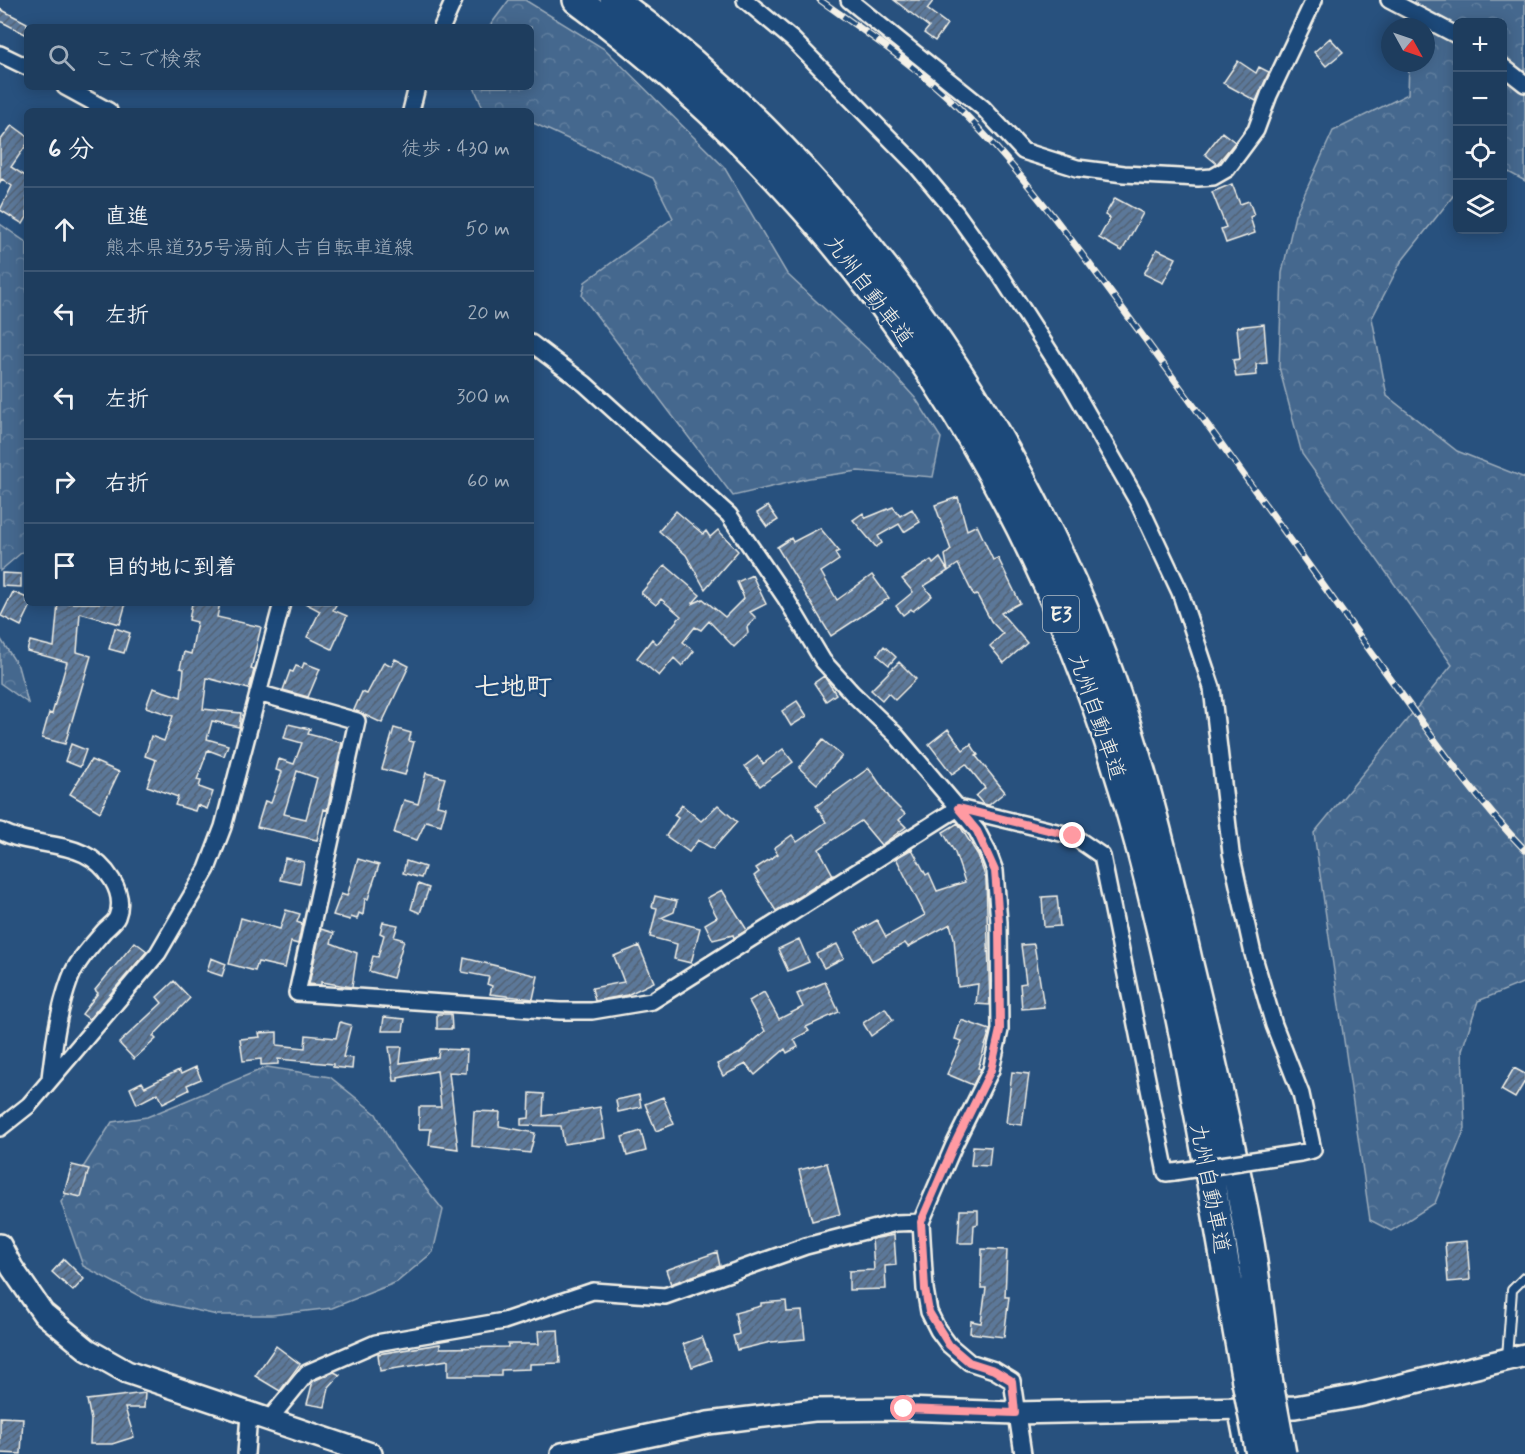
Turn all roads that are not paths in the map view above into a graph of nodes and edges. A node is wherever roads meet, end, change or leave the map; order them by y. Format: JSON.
{"nodes":[{"id":1,"x":454,"y":0,"type":"edge"},
{"id":2,"x":577,"y":0,"type":"edge"},
{"id":3,"x":614,"y":0,"type":"edge"},
{"id":4,"x":745,"y":0,"type":"edge"},
{"id":5,"x":849,"y":0,"type":"edge"},
{"id":6,"x":1314,"y":0,"type":"edge"},
{"id":7,"x":1389,"y":0,"type":"edge"},
{"id":8,"x":443,"y":24,"type":"edge"},
{"id":9,"x":1453,"y":33,"type":"edge"},
{"id":10,"x":0,"y":54,"type":"edge"},
{"id":11,"x":24,"y":66,"type":"edge"},
{"id":12,"x":1507,"y":69,"type":"edge"},
{"id":13,"x":1525,"y":84,"type":"edge"},
{"id":14,"x":70,"y":90,"type":"edge"},
{"id":15,"x":416,"y":90,"type":"edge"},
{"id":16,"x":103,"y":108,"type":"edge"},
{"id":17,"x":412,"y":108,"type":"edge"},
{"id":18,"x":534,"y":345,"type":"edge"},
{"id":19,"x":281,"y":606,"type":"edge"},
{"id":20,"x":258,"y":693,"type":"junction"},
{"id":21,"x":958,"y":808,"type":"junction"},
{"id":22,"x":0,"y":831,"type":"edge"},
{"id":23,"x":50,"y":1078,"type":"junction"},
{"id":24,"x":0,"y":1128,"type":"edge"},
{"id":25,"x":921,"y":1222,"type":"junction"},
{"id":26,"x":0,"y":1245,"type":"edge"},
{"id":27,"x":1525,"y":1277,"type":"edge"},
{"id":28,"x":1516,"y":1357,"type":"edge"},
{"id":29,"x":1257,"y":1379,"type":"junction"},
{"id":30,"x":1236,"y":1408,"type":"junction"},
{"id":31,"x":1015,"y":1413,"type":"junction"},
{"id":32,"x":259,"y":1418,"type":"junction"},
{"id":33,"x":246,"y":1454,"type":"edge"},
{"id":34,"x":371,"y":1454,"type":"edge"},
{"id":35,"x":562,"y":1454,"type":"edge"},
{"id":36,"x":1023,"y":1454,"type":"edge"},
{"id":37,"x":1245,"y":1454,"type":"edge"},
{"id":38,"x":1260,"y":1454,"type":"edge"},
{"id":39,"x":1282,"y":1454,"type":"edge"}],
"edges":[{"from":1,"to":8,"type":"street"},
{"from":2,"to":29,"type":"highway","name":"九州自動車道","number":"E3"},
{"from":3,"to":29,"type":"highway","name":"九州自動車道","number":"E3"},
{"from":4,"to":21,"type":"street","bridge":true},
{"from":5,"to":6,"type":"street"},
{"from":7,"to":9,"type":"street"},
{"from":10,"to":11,"type":"street"},
{"from":12,"to":13,"type":"street"},
{"from":14,"to":16,"type":"street"},
{"from":15,"to":17,"type":"street"},
{"from":18,"to":21,"type":"street"},
{"from":19,"to":20,"type":"street"},
{"from":20,"to":21,"type":"street"},
{"from":20,"to":23,"type":"street"},
{"from":21,"to":25,"type":"street"},
{"from":22,"to":23,"type":"street"},
{"from":23,"to":24,"type":"street"},
{"from":25,"to":31,"type":"street"},
{"from":25,"to":32,"type":"street"},
{"from":26,"to":32,"type":"main road"},
{"from":27,"to":28,"type":"lane"},
{"from":28,"to":30,"type":"main road"},
{"from":29,"to":38,"type":"highway","name":"九州自動車道","number":"E3","bridge":true},
{"from":29,"to":39,"type":"highway","name":"九州自動車道","number":"E3","bridge":true},
{"from":30,"to":31,"type":"main road"},
{"from":30,"to":37,"type":"street"},
{"from":31,"to":35,"type":"main road"},
{"from":31,"to":36,"type":"street"},
{"from":32,"to":33,"type":"street"},
{"from":32,"to":34,"type":"main road"}]}
